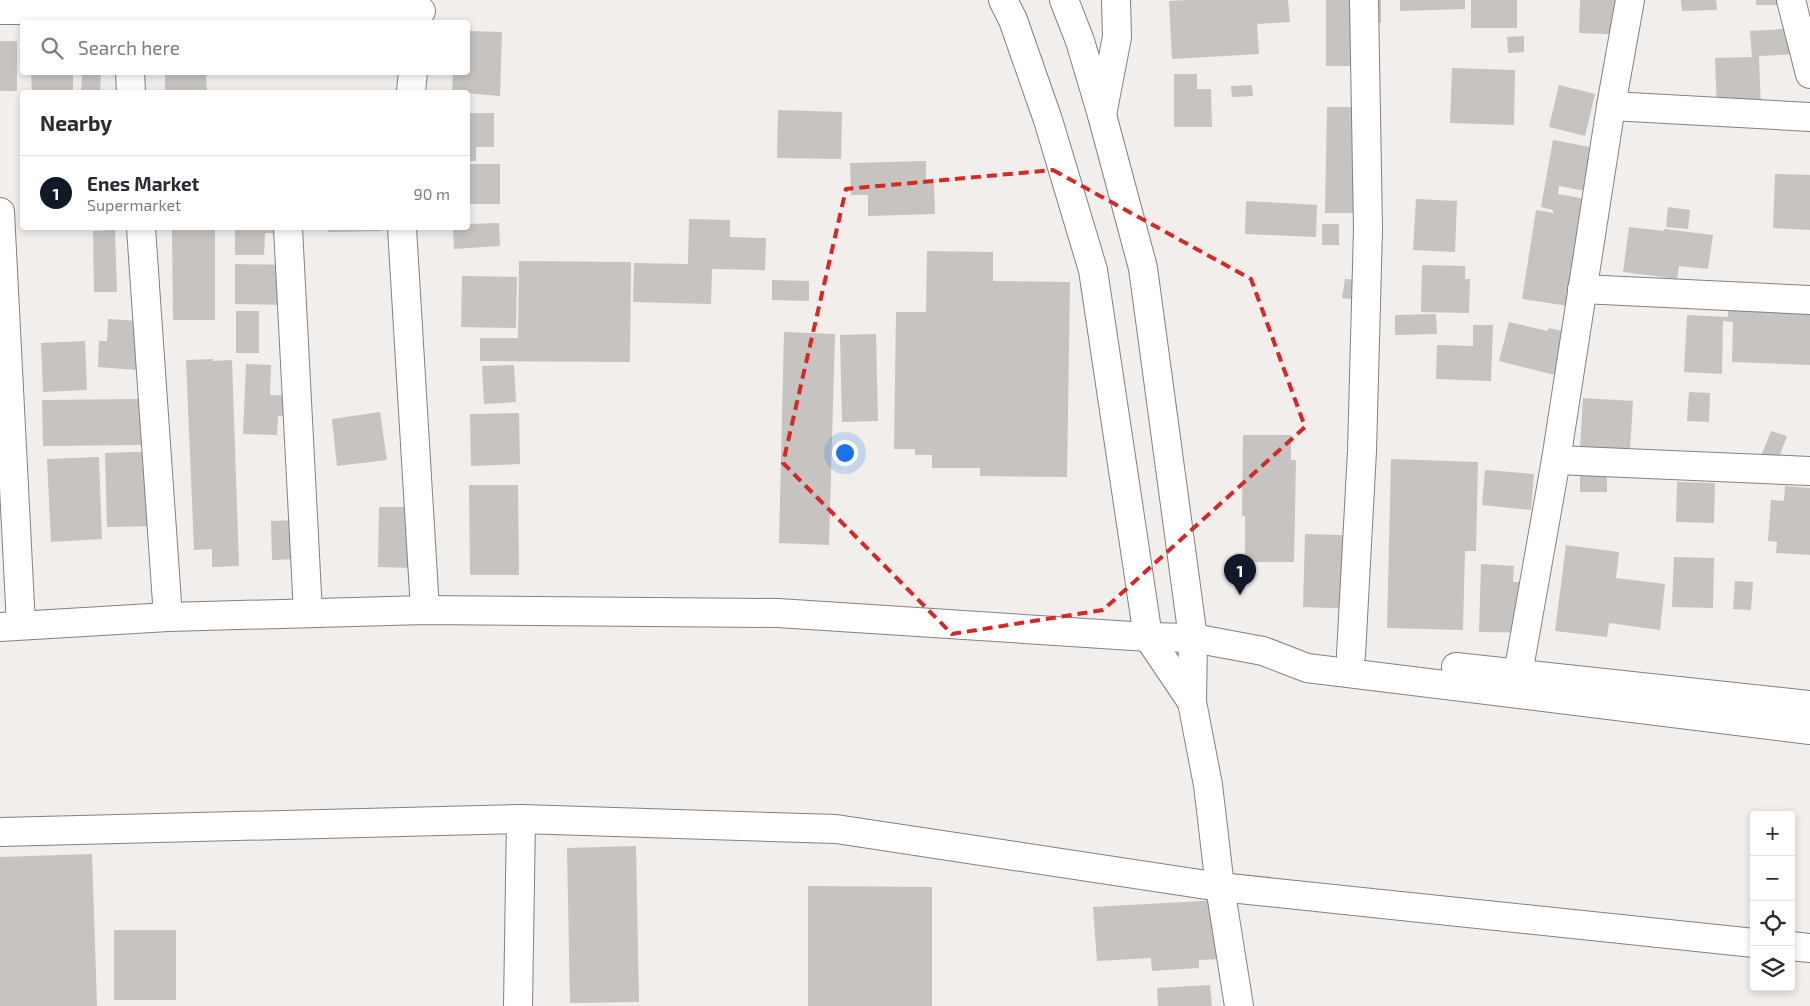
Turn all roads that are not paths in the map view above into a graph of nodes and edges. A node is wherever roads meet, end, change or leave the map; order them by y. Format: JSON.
{"nodes":[{"id":1,"x":1003,"y":0,"type":"edge"},
{"id":2,"x":1064,"y":0,"type":"edge"},
{"id":3,"x":1116,"y":0,"type":"edge"},
{"id":4,"x":1364,"y":0,"type":"edge"},
{"id":5,"x":1630,"y":0,"type":"edge"},
{"id":6,"x":1791,"y":0,"type":"edge"},
{"id":7,"x":0,"y":10,"type":"edge"},
{"id":8,"x":421,"y":11,"type":"edge"},
{"id":9,"x":126,"y":16,"type":"edge"},
{"id":10,"x":1810,"y":74,"type":"edge"},
{"id":11,"x":130,"y":75,"type":"edge"},
{"id":12,"x":413,"y":75,"type":"edge"},
{"id":13,"x":131,"y":90,"type":"edge"},
{"id":14,"x":410,"y":90,"type":"edge"},
{"id":15,"x":1611,"y":106,"type":"junction"},
{"id":16,"x":1102,"y":115,"type":"junction"},
{"id":17,"x":1810,"y":117,"type":"edge"},
{"id":18,"x":8,"y":222,"type":"edge"},
{"id":19,"x":141,"y":230,"type":"edge"},
{"id":20,"x":288,"y":230,"type":"edge"},
{"id":21,"x":402,"y":230,"type":"edge"},
{"id":22,"x":1582,"y":289,"type":"junction"},
{"id":23,"x":1810,"y":300,"type":"edge"},
{"id":24,"x":1556,"y":460,"type":"junction"},
{"id":25,"x":1810,"y":471,"type":"edge"},
{"id":26,"x":425,"y":610,"type":"junction"},
{"id":27,"x":308,"y":613,"type":"junction"},
{"id":28,"x":168,"y":617,"type":"junction"},
{"id":29,"x":10,"y":626,"type":"edge"},
{"id":30,"x":1148,"y":638,"type":"junction"},
{"id":31,"x":1193,"y":638,"type":"junction"},
{"id":32,"x":1263,"y":651,"type":"junction"},
{"id":33,"x":1351,"y":655,"type":"junction"},
{"id":34,"x":1518,"y":674,"type":"junction"},
{"id":35,"x":1192,"y":702,"type":"junction"},
{"id":36,"x":1810,"y":705,"type":"edge"},
{"id":37,"x":1810,"y":730,"type":"edge"},
{"id":38,"x":520,"y":819,"type":"junction"},
{"id":39,"x":0,"y":832,"type":"edge"},
{"id":40,"x":1220,"y":887,"type":"junction"},
{"id":41,"x":1750,"y":942,"type":"edge"},
{"id":42,"x":1795,"y":946,"type":"edge"},
{"id":43,"x":1810,"y":948,"type":"edge"},
{"id":44,"x":518,"y":1006,"type":"edge"},
{"id":45,"x":1239,"y":1006,"type":"edge"}],
"edges":[{"from":1,"to":30,"type":"street"},
{"from":2,"to":16,"type":"street"},
{"from":3,"to":16,"type":"street"},
{"from":4,"to":33,"type":"street"},
{"from":5,"to":15,"type":"street"},
{"from":6,"to":10,"type":"street"},
{"from":7,"to":9,"type":"street"},
{"from":8,"to":9,"type":"street"},
{"from":11,"to":13,"type":"street"},
{"from":12,"to":14,"type":"street"},
{"from":15,"to":17,"type":"street"},
{"from":15,"to":22,"type":"street"},
{"from":16,"to":31,"type":"street"},
{"from":18,"to":29,"type":"street"},
{"from":19,"to":28,"type":"street"},
{"from":20,"to":27,"type":"street"},
{"from":21,"to":26,"type":"street"},
{"from":22,"to":23,"type":"street"},
{"from":22,"to":24,"type":"street"},
{"from":24,"to":25,"type":"street"},
{"from":24,"to":34,"type":"street"},
{"from":26,"to":27,"type":"street"},
{"from":26,"to":30,"type":"street"},
{"from":27,"to":28,"type":"street"},
{"from":28,"to":29,"type":"street"},
{"from":30,"to":31,"type":"street"},
{"from":30,"to":35,"type":"street"},
{"from":31,"to":32,"type":"street"},
{"from":31,"to":35,"type":"street"},
{"from":32,"to":33,"type":"street"},
{"from":32,"to":37,"type":"street"},
{"from":33,"to":34,"type":"street"},
{"from":34,"to":36,"type":"street"},
{"from":35,"to":40,"type":"street"},
{"from":38,"to":39,"type":"street"},
{"from":38,"to":40,"type":"street"},
{"from":38,"to":44,"type":"street"},
{"from":40,"to":41,"type":"street"},
{"from":40,"to":45,"type":"street"},
{"from":42,"to":43,"type":"street"}]}
